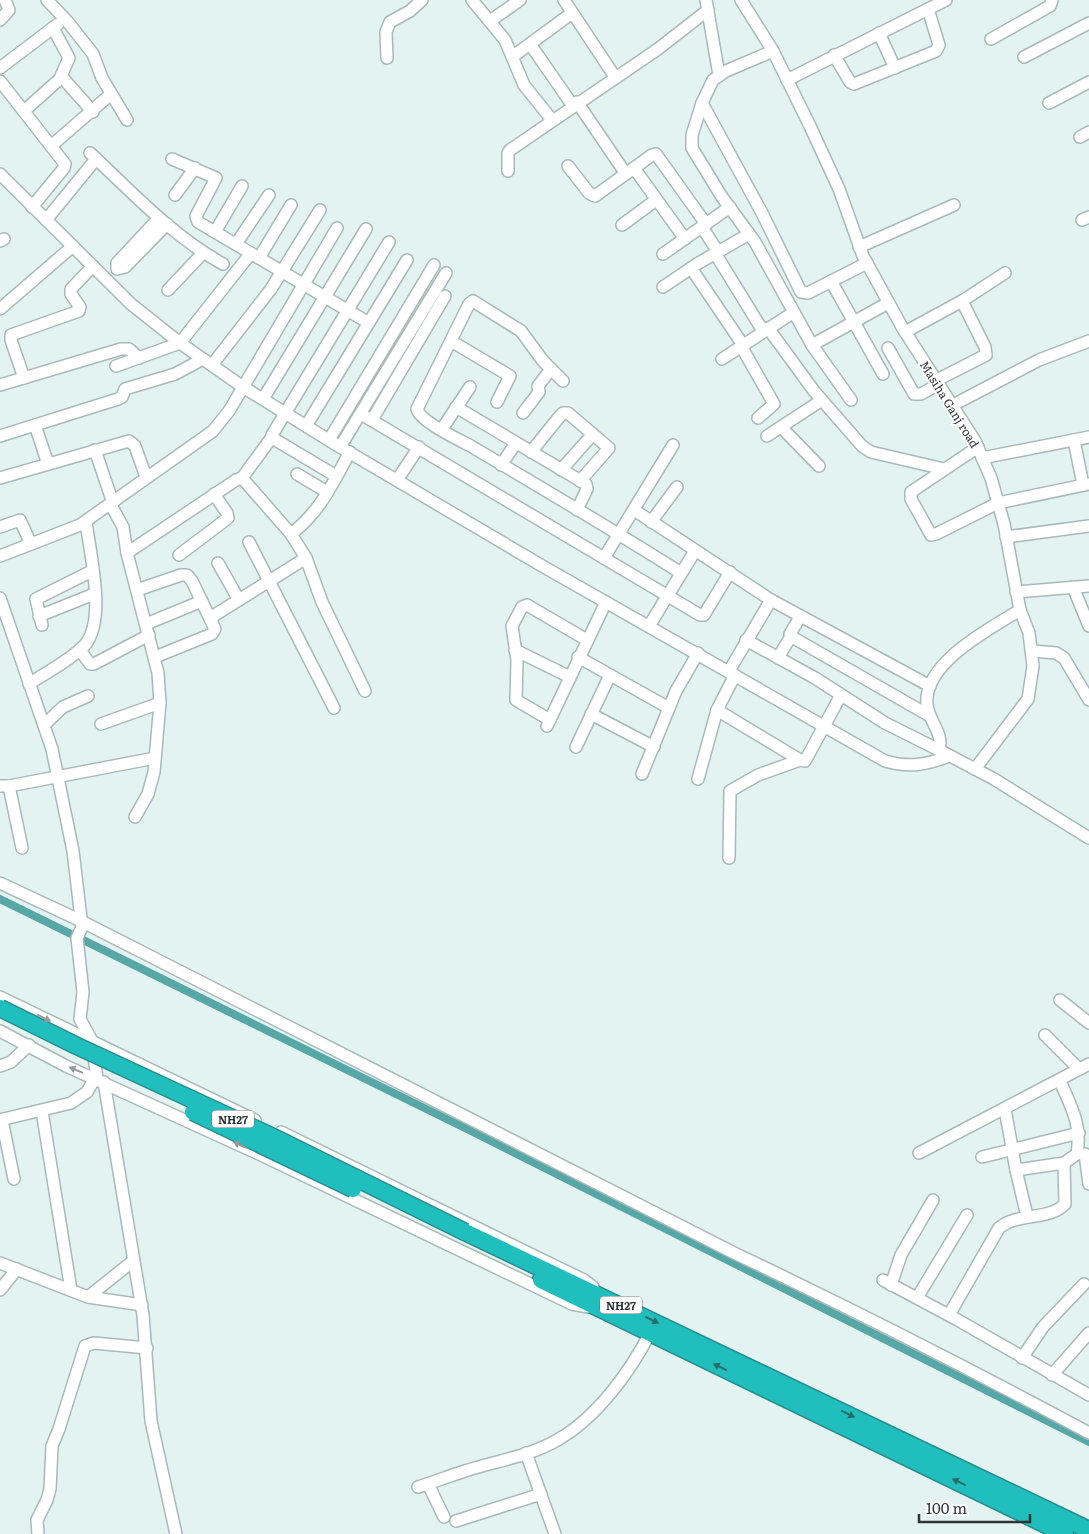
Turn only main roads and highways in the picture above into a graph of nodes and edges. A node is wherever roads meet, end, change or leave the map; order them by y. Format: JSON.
{"nodes":[{"id":1,"x":0,"y":1008,"type":"edge"},
{"id":2,"x":0,"y":1020,"type":"edge"},
{"id":3,"x":464,"y":1238,"type":"junction"},
{"id":4,"x":603,"y":1304,"type":"junction"},
{"id":5,"x":770,"y":1384,"type":"junction"},
{"id":6,"x":798,"y":1397,"type":"junction"},
{"id":7,"x":1089,"y":1530,"type":"edge"},
{"id":8,"x":1065,"y":1534,"type":"edge"}],
"edges":[{"from":1,"to":3,"type":"highway","number":"NH27","bridge":true},
{"from":2,"to":3,"type":"highway","number":"NH27","bridge":true},
{"from":3,"to":4,"type":"highway","number":"NH27"},
{"from":4,"to":5,"type":"highway","number":"NH27","one_way":true},
{"from":5,"to":4,"type":"highway","number":"NH27","one_way":true},
{"from":5,"to":6,"type":"highway","number":"NH27"},
{"from":6,"to":7,"type":"highway","number":"NH27","one_way":true},
{"from":8,"to":6,"type":"highway","number":"NH27","one_way":true}]}
